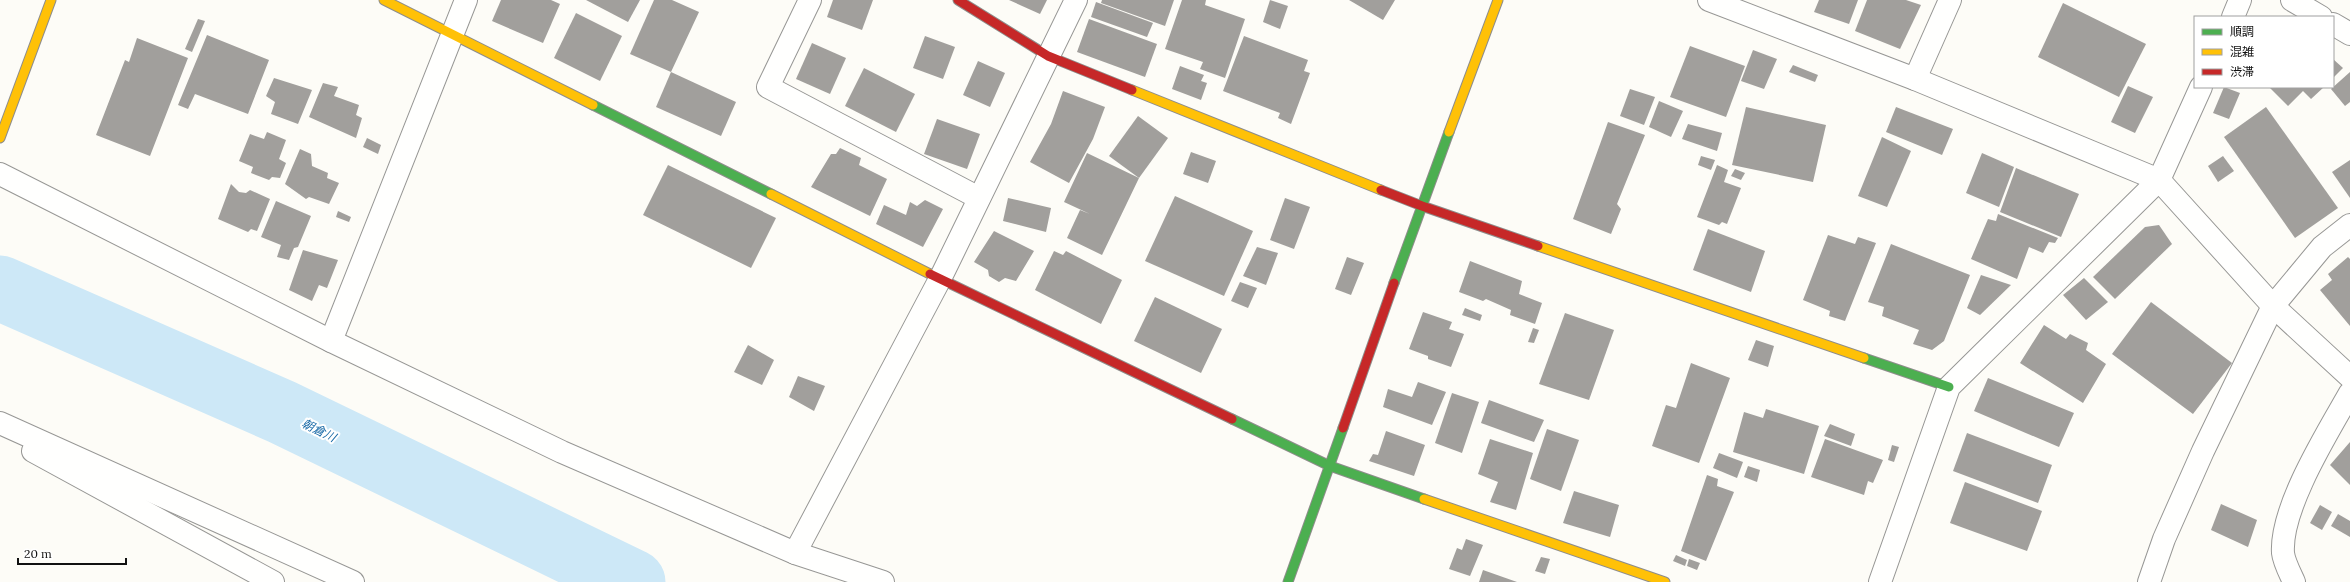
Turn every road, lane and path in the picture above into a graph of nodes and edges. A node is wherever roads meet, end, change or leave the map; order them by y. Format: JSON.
{"nodes":[{"id":1,"x":51,"y":0,"type":"edge"},
{"id":2,"x":384,"y":0,"type":"edge"},
{"id":3,"x":466,"y":0,"type":"edge"},
{"id":4,"x":810,"y":0,"type":"edge"},
{"id":5,"x":958,"y":0,"type":"edge"},
{"id":6,"x":1076,"y":0,"type":"edge"},
{"id":7,"x":1498,"y":0,"type":"edge"},
{"id":8,"x":1709,"y":0,"type":"edge"},
{"id":9,"x":1950,"y":0,"type":"edge"},
{"id":10,"x":2240,"y":0,"type":"edge"},
{"id":11,"x":2292,"y":0,"type":"edge"},
{"id":12,"x":2233,"y":16,"type":"edge"},
{"id":13,"x":2319,"y":16,"type":"edge"},
{"id":14,"x":2334,"y":25,"type":"edge"},
{"id":15,"x":452,"y":33,"type":"junction"},
{"id":16,"x":2350,"y":34,"type":"edge"},
{"id":17,"x":1048,"y":56,"type":"junction"},
{"id":18,"x":1915,"y":80,"type":"junction"},
{"id":19,"x":2201,"y":88,"type":"edge"},
{"id":20,"x":0,"y":138,"type":"edge"},
{"id":21,"x":0,"y":174,"type":"edge"},
{"id":22,"x":2159,"y":180,"type":"junction"},
{"id":23,"x":979,"y":198,"type":"junction"},
{"id":24,"x":1422,"y":206,"type":"junction"},
{"id":25,"x":2350,"y":225,"type":"edge"},
{"id":26,"x":940,"y":278,"type":"junction"},
{"id":27,"x":2273,"y":306,"type":"junction"},
{"id":28,"x":331,"y":341,"type":"junction"},
{"id":29,"x":2350,"y":377,"type":"edge"},
{"id":30,"x":1949,"y":387,"type":"junction"},
{"id":31,"x":2350,"y":393,"type":"edge"},
{"id":32,"x":0,"y":423,"type":"edge"},
{"id":33,"x":0,"y":433,"type":"edge"},
{"id":34,"x":1330,"y":466,"type":"junction"},
{"id":35,"x":795,"y":553,"type":"junction"},
{"id":36,"x":273,"y":582,"type":"edge"},
{"id":37,"x":353,"y":582,"type":"edge"},
{"id":38,"x":883,"y":582,"type":"edge"},
{"id":39,"x":1288,"y":582,"type":"edge"},
{"id":40,"x":1665,"y":582,"type":"edge"},
{"id":41,"x":1880,"y":582,"type":"edge"},
{"id":42,"x":2149,"y":582,"type":"edge"},
{"id":43,"x":2294,"y":582,"type":"edge"}],
"edges":[{"from":1,"to":20,"type":"street"},
{"from":2,"to":15,"type":"street"},
{"from":3,"to":15,"type":"street"},
{"from":4,"to":23,"type":"street"},
{"from":5,"to":17,"type":"street"},
{"from":6,"to":17,"type":"street"},
{"from":7,"to":24,"type":"street"},
{"from":8,"to":18,"type":"street"},
{"from":9,"to":18,"type":"street"},
{"from":10,"to":12,"type":"street"},
{"from":11,"to":13,"type":"street"},
{"from":14,"to":16,"type":"street"},
{"from":15,"to":26,"type":"street"},
{"from":15,"to":28,"type":"street"},
{"from":17,"to":23,"type":"street"},
{"from":17,"to":24,"type":"street"},
{"from":18,"to":22,"type":"street"},
{"from":19,"to":22,"type":"street"},
{"from":21,"to":28,"type":"street"},
{"from":22,"to":27,"type":"street"},
{"from":22,"to":30,"type":"street"},
{"from":23,"to":26,"type":"street"},
{"from":24,"to":30,"type":"street"},
{"from":24,"to":34,"type":"street"},
{"from":25,"to":27,"type":"street"},
{"from":26,"to":34,"type":"street"},
{"from":26,"to":35,"type":"street"},
{"from":27,"to":29,"type":"street"},
{"from":27,"to":42,"type":"street"},
{"from":28,"to":35,"type":"street"},
{"from":30,"to":41,"type":"street"},
{"from":31,"to":43,"type":"street"},
{"from":32,"to":37,"type":"street"},
{"from":33,"to":36,"type":"street"},
{"from":34,"to":39,"type":"street"},
{"from":34,"to":40,"type":"street"},
{"from":35,"to":38,"type":"street"}]}
